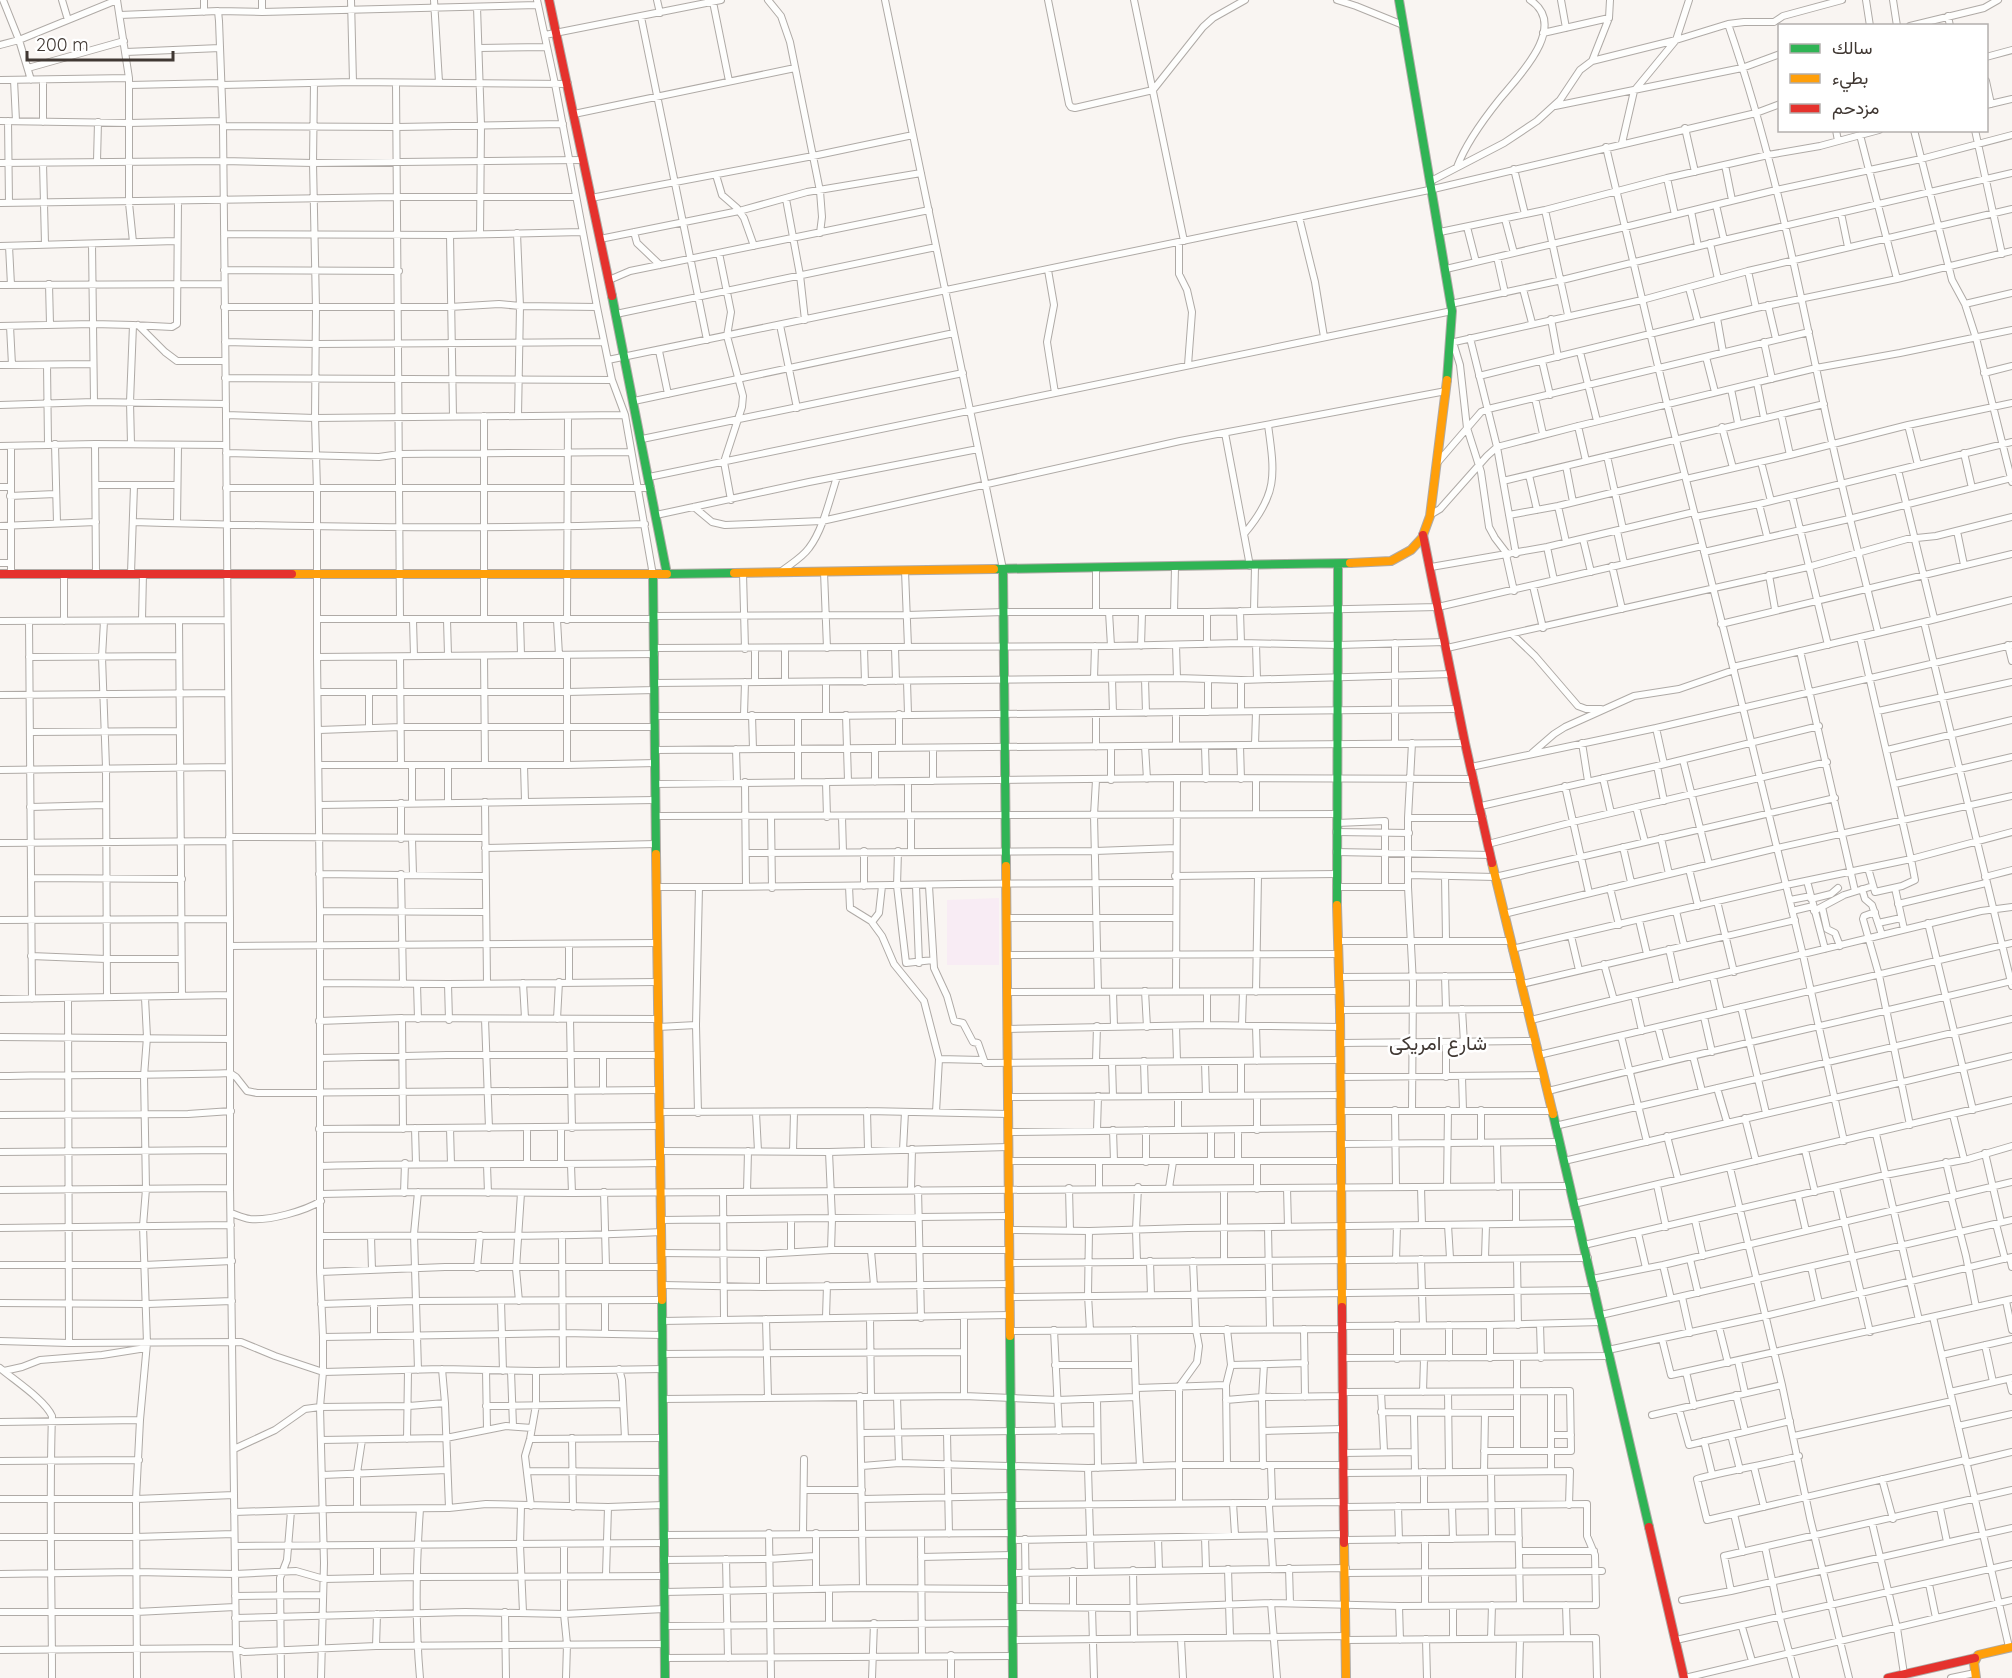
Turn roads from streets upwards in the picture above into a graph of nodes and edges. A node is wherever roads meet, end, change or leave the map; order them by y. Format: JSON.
{"nodes":[{"id":1,"x":62,"y":0,"type":"edge"},
{"id":2,"x":117,"y":0,"type":"edge"},
{"id":3,"x":204,"y":0,"type":"edge"},
{"id":4,"x":262,"y":0,"type":"edge"},
{"id":5,"x":351,"y":0,"type":"edge"},
{"id":6,"x":434,"y":0,"type":"edge"},
{"id":7,"x":549,"y":0,"type":"edge"},
{"id":8,"x":657,"y":0,"type":"edge"},
{"id":9,"x":721,"y":0,"type":"edge"},
{"id":10,"x":768,"y":0,"type":"edge"},
{"id":11,"x":885,"y":0,"type":"edge"},
{"id":12,"x":1048,"y":0,"type":"edge"},
{"id":13,"x":1134,"y":0,"type":"edge"},
{"id":14,"x":1245,"y":0,"type":"edge"},
{"id":15,"x":1337,"y":0,"type":"edge"},
{"id":16,"x":1399,"y":0,"type":"edge"},
{"id":17,"x":1530,"y":0,"type":"edge"},
{"id":18,"x":1561,"y":0,"type":"edge"},
{"id":19,"x":1610,"y":0,"type":"edge"},
{"id":20,"x":1689,"y":0,"type":"edge"},
{"id":21,"x":1842,"y":0,"type":"edge"},
{"id":22,"x":1866,"y":0,"type":"edge"},
{"id":23,"x":1893,"y":0,"type":"edge"},
{"id":24,"x":1998,"y":0,"type":"edge"},
{"id":25,"x":713,"y":2,"type":"junction"},
{"id":26,"x":1831,"y":2,"type":"edge"},
{"id":27,"x":538,"y":3,"type":"edge"},
{"id":28,"x":3,"y":5,"type":"edge"},
{"id":29,"x":477,"y":7,"type":"junction"},
{"id":30,"x":435,"y":8,"type":"junction"},
{"id":31,"x":352,"y":10,"type":"junction"},
{"id":32,"x":218,"y":11,"type":"junction"},
{"id":33,"x":204,"y":12,"type":"junction"},
{"id":34,"x":262,"y":12,"type":"junction"},
{"id":35,"x":660,"y":13,"type":"junction"},
{"id":36,"x":120,"y":15,"type":"junction"},
{"id":37,"x":641,"y":16,"type":"junction"},
{"id":38,"x":1948,"y":16,"type":"junction"},
{"id":39,"x":1609,"y":18,"type":"junction"},
{"id":40,"x":68,"y":21,"type":"junction"},
{"id":41,"x":1728,"y":24,"type":"junction"},
{"id":42,"x":1870,"y":24,"type":"edge"},
{"id":43,"x":1897,"y":24,"type":"edge"},
{"id":44,"x":1918,"y":24,"type":"edge"},
{"id":45,"x":1950,"y":24,"type":"edge"},
{"id":46,"x":1403,"y":25,"type":"junction"},
{"id":47,"x":1566,"y":28,"type":"junction"},
{"id":48,"x":556,"y":33,"type":"junction"},
{"id":49,"x":1543,"y":33,"type":"junction"},
{"id":50,"x":545,"y":35,"type":"junction"},
{"id":51,"x":19,"y":40,"type":"junction"},
{"id":52,"x":1676,"y":40,"type":"junction"},
{"id":53,"x":124,"y":41,"type":"junction"},
{"id":54,"x":0,"y":45,"type":"edge"},
{"id":55,"x":547,"y":47,"type":"junction"},
{"id":56,"x":220,"y":48,"type":"junction"},
{"id":57,"x":479,"y":48,"type":"junction"},
{"id":58,"x":2012,"y":50,"type":"edge"},
{"id":59,"x":126,"y":52,"type":"junction"},
{"id":60,"x":1778,"y":54,"type":"edge"},
{"id":61,"x":1988,"y":56,"type":"edge"},
{"id":62,"x":1592,"y":61,"type":"junction"},
{"id":63,"x":28,"y":68,"type":"junction"},
{"id":64,"x":795,"y":68,"type":"junction"},
{"id":65,"x":1742,"y":68,"type":"junction"},
{"id":66,"x":0,"y":80,"type":"edge"},
{"id":67,"x":14,"y":80,"type":"junction"},
{"id":68,"x":31,"y":80,"type":"junction"},
{"id":69,"x":43,"y":80,"type":"junction"},
{"id":70,"x":729,"y":81,"type":"junction"},
{"id":71,"x":129,"y":82,"type":"junction"},
{"id":72,"x":353,"y":82,"type":"junction"},
{"id":73,"x":439,"y":82,"type":"junction"},
{"id":74,"x":396,"y":83,"type":"junction"},
{"id":75,"x":221,"y":84,"type":"junction"},
{"id":76,"x":314,"y":84,"type":"junction"},
{"id":77,"x":480,"y":84,"type":"junction"},
{"id":78,"x":555,"y":84,"type":"junction"},
{"id":79,"x":568,"y":84,"type":"junction"},
{"id":80,"x":1153,"y":90,"type":"junction"},
{"id":81,"x":1634,"y":91,"type":"junction"},
{"id":82,"x":657,"y":96,"type":"junction"},
{"id":83,"x":2012,"y":100,"type":"edge"},
{"id":84,"x":1778,"y":104,"type":"edge"},
{"id":85,"x":1989,"y":105,"type":"edge"},
{"id":86,"x":1554,"y":106,"type":"junction"},
{"id":87,"x":1756,"y":113,"type":"junction"},
{"id":88,"x":574,"y":114,"type":"junction"},
{"id":89,"x":0,"y":121,"type":"edge"},
{"id":90,"x":8,"y":121,"type":"junction"},
{"id":91,"x":16,"y":121,"type":"junction"},
{"id":92,"x":43,"y":122,"type":"junction"},
{"id":93,"x":99,"y":122,"type":"junction"},
{"id":94,"x":129,"y":123,"type":"junction"},
{"id":95,"x":223,"y":123,"type":"junction"},
{"id":96,"x":563,"y":124,"type":"junction"},
{"id":97,"x":312,"y":125,"type":"junction"},
{"id":98,"x":481,"y":125,"type":"junction"},
{"id":99,"x":397,"y":127,"type":"junction"},
{"id":100,"x":1685,"y":128,"type":"junction"},
{"id":101,"x":1836,"y":132,"type":"edge"},
{"id":102,"x":1871,"y":132,"type":"edge"},
{"id":103,"x":1914,"y":132,"type":"edge"},
{"id":104,"x":1975,"y":132,"type":"edge"},
{"id":105,"x":913,"y":135,"type":"junction"},
{"id":106,"x":1860,"y":135,"type":"junction"},
{"id":107,"x":2012,"y":135,"type":"edge"},
{"id":108,"x":1838,"y":141,"type":"junction"},
{"id":109,"x":1623,"y":143,"type":"junction"},
{"id":110,"x":1977,"y":144,"type":"junction"},
{"id":111,"x":1606,"y":147,"type":"junction"},
{"id":112,"x":1768,"y":155,"type":"junction"},
{"id":113,"x":813,"y":156,"type":"junction"},
{"id":114,"x":1921,"y":159,"type":"junction"},
{"id":115,"x":569,"y":160,"type":"junction"},
{"id":116,"x":583,"y":160,"type":"junction"},
{"id":117,"x":129,"y":161,"type":"junction"},
{"id":118,"x":223,"y":161,"type":"junction"},
{"id":119,"x":97,"y":162,"type":"junction"},
{"id":120,"x":480,"y":162,"type":"junction"},
{"id":121,"x":0,"y":163,"type":"edge"},
{"id":122,"x":8,"y":163,"type":"junction"},
{"id":123,"x":43,"y":163,"type":"junction"},
{"id":124,"x":313,"y":163,"type":"junction"},
{"id":125,"x":398,"y":163,"type":"junction"},
{"id":126,"x":1725,"y":165,"type":"junction"},
{"id":127,"x":1458,"y":167,"type":"junction"},
{"id":128,"x":1514,"y":169,"type":"junction"},
{"id":129,"x":1870,"y":170,"type":"junction"},
{"id":130,"x":921,"y":172,"type":"junction"},
{"id":131,"x":1695,"y":172,"type":"junction"},
{"id":132,"x":2012,"y":173,"type":"edge"},
{"id":133,"x":716,"y":174,"type":"junction"},
{"id":134,"x":1667,"y":178,"type":"junction"},
{"id":135,"x":1986,"y":180,"type":"junction"},
{"id":136,"x":675,"y":183,"type":"junction"},
{"id":137,"x":1432,"y":185,"type":"junction"},
{"id":138,"x":1616,"y":190,"type":"junction"},
{"id":139,"x":1776,"y":190,"type":"junction"},
{"id":140,"x":820,"y":191,"type":"junction"},
{"id":141,"x":1929,"y":193,"type":"junction"},
{"id":142,"x":398,"y":197,"type":"junction"},
{"id":143,"x":576,"y":197,"type":"junction"},
{"id":144,"x":479,"y":198,"type":"junction"},
{"id":145,"x":591,"y":198,"type":"junction"},
{"id":146,"x":314,"y":199,"type":"junction"},
{"id":147,"x":786,"y":199,"type":"junction"},
{"id":148,"x":224,"y":200,"type":"junction"},
{"id":149,"x":1732,"y":200,"type":"junction"},
{"id":150,"x":178,"y":201,"type":"junction"},
{"id":151,"x":129,"y":202,"type":"junction"},
{"id":152,"x":0,"y":203,"type":"edge"},
{"id":153,"x":9,"y":203,"type":"junction"},
{"id":154,"x":44,"y":203,"type":"junction"},
{"id":155,"x":1879,"y":203,"type":"junction"},
{"id":156,"x":1716,"y":205,"type":"junction"},
{"id":157,"x":2012,"y":209,"type":"edge"},
{"id":158,"x":928,"y":210,"type":"junction"},
{"id":159,"x":1545,"y":210,"type":"junction"},
{"id":160,"x":739,"y":211,"type":"junction"},
{"id":161,"x":1690,"y":211,"type":"junction"},
{"id":162,"x":1841,"y":213,"type":"junction"},
{"id":163,"x":1992,"y":213,"type":"junction"},
{"id":164,"x":1525,"y":214,"type":"junction"},
{"id":165,"x":1675,"y":215,"type":"junction"},
{"id":166,"x":1299,"y":217,"type":"junction"},
{"id":167,"x":1505,"y":219,"type":"junction"},
{"id":168,"x":683,"y":222,"type":"junction"},
{"id":169,"x":1785,"y":225,"type":"junction"},
{"id":170,"x":1467,"y":227,"type":"junction"},
{"id":171,"x":1625,"y":227,"type":"junction"},
{"id":172,"x":1938,"y":227,"type":"junction"},
{"id":173,"x":582,"y":232,"type":"junction"},
{"id":174,"x":634,"y":232,"type":"junction"},
{"id":175,"x":1440,"y":232,"type":"junction"},
{"id":176,"x":517,"y":233,"type":"junction"},
{"id":177,"x":820,"y":233,"type":"junction"},
{"id":178,"x":224,"y":234,"type":"junction"},
{"id":179,"x":399,"y":234,"type":"junction"},
{"id":180,"x":480,"y":234,"type":"junction"},
{"id":181,"x":314,"y":235,"type":"junction"},
{"id":182,"x":450,"y":235,"type":"junction"},
{"id":183,"x":794,"y":238,"type":"junction"},
{"id":184,"x":1887,"y":238,"type":"junction"},
{"id":185,"x":600,"y":239,"type":"junction"},
{"id":186,"x":1724,"y":240,"type":"junction"},
{"id":187,"x":176,"y":241,"type":"junction"},
{"id":188,"x":133,"y":242,"type":"junction"},
{"id":189,"x":1181,"y":242,"type":"junction"},
{"id":190,"x":1710,"y":243,"type":"junction"},
{"id":191,"x":45,"y":244,"type":"junction"},
{"id":192,"x":92,"y":244,"type":"junction"},
{"id":193,"x":1553,"y":244,"type":"junction"},
{"id":194,"x":0,"y":246,"type":"edge"},
{"id":195,"x":9,"y":246,"type":"junction"},
{"id":196,"x":754,"y":246,"type":"junction"},
{"id":197,"x":1698,"y":246,"type":"junction"},
{"id":198,"x":936,"y":247,"type":"junction"},
{"id":199,"x":1848,"y":248,"type":"junction"},
{"id":200,"x":2012,"y":251,"type":"edge"},
{"id":201,"x":719,"y":253,"type":"junction"},
{"id":202,"x":1514,"y":253,"type":"junction"},
{"id":203,"x":2002,"y":254,"type":"junction"},
{"id":204,"x":1497,"y":257,"type":"junction"},
{"id":205,"x":691,"y":259,"type":"junction"},
{"id":206,"x":1793,"y":260,"type":"junction"},
{"id":207,"x":1476,"y":262,"type":"junction"},
{"id":208,"x":1633,"y":263,"type":"junction"},
{"id":209,"x":660,"y":265,"type":"junction"},
{"id":210,"x":1948,"y":266,"type":"junction"},
{"id":211,"x":1446,"y":268,"type":"junction"},
{"id":212,"x":224,"y":270,"type":"junction"},
{"id":213,"x":1048,"y":270,"type":"junction"},
{"id":214,"x":314,"y":271,"type":"junction"},
{"id":215,"x":399,"y":271,"type":"junction"},
{"id":216,"x":1748,"y":272,"type":"junction"},
{"id":217,"x":800,"y":274,"type":"junction"},
{"id":218,"x":609,"y":279,"type":"junction"},
{"id":219,"x":1718,"y":279,"type":"junction"},
{"id":220,"x":1897,"y":279,"type":"junction"},
{"id":221,"x":1562,"y":280,"type":"junction"},
{"id":222,"x":176,"y":283,"type":"junction"},
{"id":223,"x":49,"y":284,"type":"junction"},
{"id":224,"x":224,"y":284,"type":"junction"},
{"id":225,"x":0,"y":285,"type":"edge"},
{"id":226,"x":11,"y":285,"type":"junction"},
{"id":227,"x":92,"y":285,"type":"junction"},
{"id":228,"x":1689,"y":288,"type":"junction"},
{"id":229,"x":1524,"y":289,"type":"junction"},
{"id":230,"x":728,"y":290,"type":"junction"},
{"id":231,"x":946,"y":291,"type":"junction"},
{"id":232,"x":1505,"y":293,"type":"junction"},
{"id":233,"x":2012,"y":293,"type":"edge"},
{"id":234,"x":698,"y":296,"type":"junction"},
{"id":235,"x":1803,"y":299,"type":"junction"},
{"id":236,"x":1642,"y":300,"type":"junction"},
{"id":237,"x":1965,"y":304,"type":"junction"},
{"id":238,"x":1768,"y":305,"type":"junction"},
{"id":239,"x":398,"y":306,"type":"junction"},
{"id":240,"x":520,"y":306,"type":"junction"},
{"id":241,"x":224,"y":307,"type":"junction"},
{"id":242,"x":450,"y":307,"type":"junction"},
{"id":243,"x":597,"y":307,"type":"junction"},
{"id":244,"x":316,"y":308,"type":"junction"},
{"id":245,"x":1451,"y":308,"type":"junction"},
{"id":246,"x":1756,"y":308,"type":"junction"},
{"id":247,"x":616,"y":314,"type":"junction"},
{"id":248,"x":1569,"y":315,"type":"junction"},
{"id":249,"x":1717,"y":318,"type":"junction"},
{"id":250,"x":1551,"y":319,"type":"junction"},
{"id":251,"x":805,"y":320,"type":"junction"},
{"id":252,"x":1698,"y":322,"type":"junction"},
{"id":253,"x":1532,"y":323,"type":"junction"},
{"id":254,"x":50,"y":324,"type":"junction"},
{"id":255,"x":93,"y":324,"type":"junction"},
{"id":256,"x":135,"y":325,"type":"junction"},
{"id":257,"x":780,"y":325,"type":"junction"},
{"id":258,"x":0,"y":326,"type":"edge"},
{"id":259,"x":10,"y":326,"type":"junction"},
{"id":260,"x":2012,"y":330,"type":"edge"},
{"id":261,"x":1809,"y":332,"type":"junction"},
{"id":262,"x":954,"y":333,"type":"junction"},
{"id":263,"x":1650,"y":334,"type":"junction"},
{"id":264,"x":727,"y":336,"type":"junction"},
{"id":265,"x":1324,"y":337,"type":"junction"},
{"id":266,"x":1470,"y":338,"type":"junction"},
{"id":267,"x":1976,"y":338,"type":"junction"},
{"id":268,"x":1776,"y":339,"type":"junction"},
{"id":269,"x":707,"y":340,"type":"junction"},
{"id":270,"x":225,"y":342,"type":"junction"},
{"id":271,"x":452,"y":342,"type":"junction"},
{"id":272,"x":520,"y":342,"type":"junction"},
{"id":273,"x":604,"y":342,"type":"junction"},
{"id":274,"x":1764,"y":342,"type":"junction"},
{"id":275,"x":1451,"y":343,"type":"junction"},
{"id":276,"x":316,"y":344,"type":"junction"},
{"id":277,"x":399,"y":344,"type":"junction"},
{"id":278,"x":659,"y":351,"type":"junction"},
{"id":279,"x":1580,"y":352,"type":"junction"},
{"id":280,"x":1723,"y":352,"type":"junction"},
{"id":281,"x":625,"y":357,"type":"junction"},
{"id":282,"x":1558,"y":357,"type":"junction"},
{"id":283,"x":1706,"y":357,"type":"junction"},
{"id":284,"x":609,"y":360,"type":"junction"},
{"id":285,"x":225,"y":361,"type":"junction"},
{"id":286,"x":1542,"y":361,"type":"junction"},
{"id":287,"x":93,"y":364,"type":"junction"},
{"id":288,"x":0,"y":365,"type":"edge"},
{"id":289,"x":12,"y":365,"type":"junction"},
{"id":290,"x":47,"y":365,"type":"junction"},
{"id":291,"x":1188,"y":365,"type":"junction"},
{"id":292,"x":2012,"y":366,"type":"edge"},
{"id":293,"x":1659,"y":368,"type":"junction"},
{"id":294,"x":1816,"y":368,"type":"junction"},
{"id":295,"x":789,"y":369,"type":"junction"},
{"id":296,"x":1983,"y":372,"type":"junction"},
{"id":297,"x":963,"y":373,"type":"junction"},
{"id":298,"x":1479,"y":376,"type":"junction"},
{"id":299,"x":225,"y":378,"type":"junction"},
{"id":300,"x":520,"y":379,"type":"junction"},
{"id":301,"x":739,"y":379,"type":"junction"},
{"id":302,"x":1772,"y":379,"type":"junction"},
{"id":303,"x":315,"y":380,"type":"junction"},
{"id":304,"x":399,"y":380,"type":"junction"},
{"id":305,"x":452,"y":380,"type":"junction"},
{"id":306,"x":612,"y":380,"type":"junction"},
{"id":307,"x":1757,"y":383,"type":"junction"},
{"id":308,"x":1589,"y":385,"type":"junction"},
{"id":309,"x":1731,"y":389,"type":"junction"},
{"id":310,"x":1446,"y":391,"type":"junction"},
{"id":311,"x":1715,"y":392,"type":"junction"},
{"id":312,"x":1055,"y":393,"type":"junction"},
{"id":313,"x":668,"y":394,"type":"junction"},
{"id":314,"x":1550,"y":395,"type":"junction"},
{"id":315,"x":1535,"y":398,"type":"junction"},
{"id":316,"x":634,"y":401,"type":"junction"},
{"id":317,"x":94,"y":402,"type":"junction"},
{"id":318,"x":130,"y":402,"type":"junction"},
{"id":319,"x":2012,"y":403,"type":"edge"},
{"id":320,"x":226,"y":404,"type":"junction"},
{"id":321,"x":1667,"y":404,"type":"junction"},
{"id":322,"x":1824,"y":404,"type":"junction"},
{"id":323,"x":0,"y":405,"type":"edge"},
{"id":324,"x":48,"y":405,"type":"junction"},
{"id":325,"x":1992,"y":407,"type":"junction"},
{"id":326,"x":797,"y":408,"type":"junction"},
{"id":327,"x":1488,"y":409,"type":"junction"},
{"id":328,"x":970,"y":411,"type":"junction"},
{"id":329,"x":1781,"y":414,"type":"junction"},
{"id":330,"x":226,"y":415,"type":"junction"},
{"id":331,"x":625,"y":415,"type":"junction"},
{"id":332,"x":453,"y":416,"type":"junction"},
{"id":333,"x":484,"y":416,"type":"junction"},
{"id":334,"x":518,"y":416,"type":"junction"},
{"id":335,"x":568,"y":416,"type":"junction"},
{"id":336,"x":398,"y":417,"type":"junction"},
{"id":337,"x":315,"y":418,"type":"junction"},
{"id":338,"x":1764,"y":418,"type":"junction"},
{"id":339,"x":738,"y":420,"type":"junction"},
{"id":340,"x":1597,"y":421,"type":"junction"},
{"id":341,"x":1738,"y":423,"type":"junction"},
{"id":342,"x":1268,"y":425,"type":"junction"},
{"id":343,"x":1908,"y":425,"type":"junction"},
{"id":344,"x":1578,"y":426,"type":"junction"},
{"id":345,"x":1722,"y":427,"type":"junction"},
{"id":346,"x":1467,"y":428,"type":"junction"},
{"id":347,"x":1225,"y":433,"type":"junction"},
{"id":348,"x":1543,"y":434,"type":"junction"},
{"id":349,"x":642,"y":439,"type":"junction"},
{"id":350,"x":1676,"y":439,"type":"junction"},
{"id":351,"x":2012,"y":442,"type":"edge"},
{"id":352,"x":1832,"y":443,"type":"junction"},
{"id":353,"x":51,"y":444,"type":"junction"},
{"id":354,"x":95,"y":444,"type":"junction"},
{"id":355,"x":131,"y":444,"type":"junction"},
{"id":356,"x":2002,"y":444,"type":"junction"},
{"id":357,"x":226,"y":445,"type":"junction"},
{"id":358,"x":0,"y":446,"type":"edge"},
{"id":359,"x":11,"y":446,"type":"junction"},
{"id":360,"x":178,"y":446,"type":"junction"},
{"id":361,"x":1497,"y":447,"type":"junction"},
{"id":362,"x":978,"y":449,"type":"junction"},
{"id":363,"x":630,"y":452,"type":"junction"},
{"id":364,"x":226,"y":453,"type":"junction"},
{"id":365,"x":484,"y":453,"type":"junction"},
{"id":366,"x":568,"y":453,"type":"junction"},
{"id":367,"x":1964,"y":453,"type":"junction"},
{"id":368,"x":316,"y":454,"type":"junction"},
{"id":369,"x":399,"y":454,"type":"junction"},
{"id":370,"x":1790,"y":455,"type":"junction"},
{"id":371,"x":1607,"y":456,"type":"junction"},
{"id":372,"x":1586,"y":461,"type":"junction"},
{"id":373,"x":724,"y":462,"type":"junction"},
{"id":374,"x":1437,"y":462,"type":"junction"},
{"id":375,"x":1761,"y":462,"type":"junction"},
{"id":376,"x":1479,"y":465,"type":"junction"},
{"id":377,"x":1566,"y":465,"type":"junction"},
{"id":378,"x":1918,"y":465,"type":"junction"},
{"id":379,"x":1733,"y":468,"type":"junction"},
{"id":380,"x":1898,"y":470,"type":"junction"},
{"id":381,"x":1529,"y":475,"type":"junction"},
{"id":382,"x":649,"y":477,"type":"junction"},
{"id":383,"x":837,"y":477,"type":"junction"},
{"id":384,"x":1686,"y":477,"type":"junction"},
{"id":385,"x":2012,"y":479,"type":"edge"},
{"id":386,"x":1503,"y":481,"type":"junction"},
{"id":387,"x":1842,"y":483,"type":"junction"},
{"id":388,"x":985,"y":484,"type":"junction"},
{"id":389,"x":96,"y":485,"type":"junction"},
{"id":390,"x":177,"y":485,"type":"junction"},
{"id":391,"x":134,"y":486,"type":"junction"},
{"id":392,"x":10,"y":487,"type":"junction"},
{"id":393,"x":0,"y":488,"type":"edge"},
{"id":394,"x":226,"y":488,"type":"junction"},
{"id":395,"x":636,"y":488,"type":"junction"},
{"id":396,"x":651,"y":488,"type":"junction"},
{"id":397,"x":1972,"y":488,"type":"junction"},
{"id":398,"x":485,"y":489,"type":"junction"},
{"id":399,"x":567,"y":489,"type":"junction"},
{"id":400,"x":317,"y":490,"type":"junction"},
{"id":401,"x":399,"y":490,"type":"junction"},
{"id":402,"x":1614,"y":491,"type":"junction"},
{"id":403,"x":55,"y":494,"type":"junction"},
{"id":404,"x":10,"y":496,"type":"junction"},
{"id":405,"x":1792,"y":496,"type":"junction"},
{"id":406,"x":731,"y":500,"type":"junction"},
{"id":407,"x":1771,"y":501,"type":"junction"},
{"id":408,"x":1573,"y":502,"type":"junction"},
{"id":409,"x":1759,"y":504,"type":"junction"},
{"id":410,"x":1906,"y":504,"type":"junction"},
{"id":411,"x":1558,"y":506,"type":"junction"},
{"id":412,"x":694,"y":507,"type":"junction"},
{"id":413,"x":1537,"y":510,"type":"junction"},
{"id":414,"x":1695,"y":514,"type":"junction"},
{"id":415,"x":656,"y":515,"type":"junction"},
{"id":416,"x":1509,"y":515,"type":"junction"},
{"id":417,"x":1430,"y":516,"type":"junction"},
{"id":418,"x":2012,"y":517,"type":"edge"},
{"id":419,"x":1849,"y":519,"type":"junction"},
{"id":420,"x":822,"y":521,"type":"junction"},
{"id":421,"x":96,"y":522,"type":"junction"},
{"id":422,"x":133,"y":522,"type":"junction"},
{"id":423,"x":57,"y":523,"type":"junction"},
{"id":424,"x":177,"y":523,"type":"junction"},
{"id":425,"x":645,"y":524,"type":"junction"},
{"id":426,"x":227,"y":525,"type":"junction"},
{"id":427,"x":0,"y":526,"type":"edge"},
{"id":428,"x":11,"y":526,"type":"junction"},
{"id":429,"x":317,"y":526,"type":"junction"},
{"id":430,"x":401,"y":526,"type":"junction"},
{"id":431,"x":485,"y":526,"type":"junction"},
{"id":432,"x":567,"y":526,"type":"junction"},
{"id":433,"x":1799,"y":529,"type":"junction"},
{"id":434,"x":1620,"y":530,"type":"junction"},
{"id":435,"x":1957,"y":531,"type":"junction"},
{"id":436,"x":1244,"y":534,"type":"junction"},
{"id":437,"x":1423,"y":535,"type":"junction"},
{"id":438,"x":1767,"y":536,"type":"junction"},
{"id":439,"x":1915,"y":537,"type":"junction"},
{"id":440,"x":1583,"y":539,"type":"junction"},
{"id":441,"x":1566,"y":542,"type":"junction"},
{"id":442,"x":1547,"y":547,"type":"junction"},
{"id":443,"x":1703,"y":549,"type":"junction"},
{"id":444,"x":1858,"y":553,"type":"junction"},
{"id":445,"x":1510,"y":554,"type":"junction"},
{"id":446,"x":2012,"y":554,"type":"edge"},
{"id":447,"x":0,"y":563,"type":"edge"},
{"id":448,"x":11,"y":563,"type":"junction"},
{"id":449,"x":1624,"y":563,"type":"junction"},
{"id":450,"x":1338,"y":564,"type":"junction"},
{"id":451,"x":1964,"y":565,"type":"junction"},
{"id":452,"x":1252,"y":566,"type":"junction"},
{"id":453,"x":1612,"y":566,"type":"junction"},
{"id":454,"x":1175,"y":567,"type":"junction"},
{"id":455,"x":1431,"y":567,"type":"junction"},
{"id":456,"x":1808,"y":567,"type":"junction"},
{"id":457,"x":1004,"y":568,"type":"junction"},
{"id":458,"x":1096,"y":568,"type":"junction"},
{"id":459,"x":905,"y":571,"type":"junction"},
{"id":460,"x":824,"y":572,"type":"junction"},
{"id":461,"x":1591,"y":572,"type":"junction"},
{"id":462,"x":96,"y":573,"type":"junction"},
{"id":463,"x":131,"y":573,"type":"junction"},
{"id":464,"x":142,"y":573,"type":"junction"},
{"id":465,"x":743,"y":573,"type":"junction"},
{"id":466,"x":779,"y":573,"type":"junction"},
{"id":467,"x":0,"y":574,"type":"edge"},
{"id":468,"x":11,"y":574,"type":"junction"},
{"id":469,"x":64,"y":574,"type":"junction"},
{"id":470,"x":226,"y":574,"type":"junction"},
{"id":471,"x":401,"y":574,"type":"junction"},
{"id":472,"x":484,"y":574,"type":"junction"},
{"id":473,"x":566,"y":574,"type":"junction"},
{"id":474,"x":667,"y":574,"type":"junction"},
{"id":475,"x":317,"y":575,"type":"junction"},
{"id":476,"x":653,"y":575,"type":"junction"},
{"id":477,"x":1769,"y":575,"type":"junction"},
{"id":478,"x":1924,"y":576,"type":"junction"},
{"id":479,"x":1554,"y":580,"type":"junction"},
{"id":480,"x":1533,"y":586,"type":"junction"},
{"id":481,"x":1712,"y":588,"type":"junction"},
{"id":482,"x":1867,"y":589,"type":"junction"},
{"id":483,"x":1514,"y":591,"type":"junction"},
{"id":484,"x":2012,"y":600,"type":"edge"},
{"id":485,"x":1817,"y":601,"type":"junction"},
{"id":486,"x":1438,"y":607,"type":"junction"},
{"id":487,"x":1338,"y":609,"type":"junction"},
{"id":488,"x":1622,"y":609,"type":"junction"},
{"id":489,"x":1775,"y":609,"type":"junction"},
{"id":490,"x":1240,"y":611,"type":"junction"},
{"id":491,"x":1254,"y":611,"type":"junction"},
{"id":492,"x":1004,"y":612,"type":"junction"},
{"id":493,"x":1096,"y":612,"type":"junction"},
{"id":494,"x":1109,"y":612,"type":"junction"},
{"id":495,"x":1174,"y":612,"type":"junction"},
{"id":496,"x":1207,"y":612,"type":"junction"},
{"id":497,"x":1142,"y":613,"type":"junction"},
{"id":498,"x":826,"y":614,"type":"junction"},
{"id":499,"x":907,"y":615,"type":"junction"},
{"id":500,"x":744,"y":616,"type":"junction"},
{"id":501,"x":654,"y":618,"type":"junction"},
{"id":502,"x":1934,"y":618,"type":"junction"},
{"id":503,"x":317,"y":619,"type":"junction"},
{"id":504,"x":400,"y":619,"type":"junction"},
{"id":505,"x":520,"y":619,"type":"junction"},
{"id":506,"x":142,"y":620,"type":"junction"},
{"id":507,"x":228,"y":620,"type":"junction"},
{"id":508,"x":413,"y":620,"type":"junction"},
{"id":509,"x":447,"y":620,"type":"junction"},
{"id":510,"x":484,"y":620,"type":"junction"},
{"id":511,"x":557,"y":620,"type":"junction"},
{"id":512,"x":567,"y":620,"type":"junction"},
{"id":513,"x":0,"y":621,"type":"edge"},
{"id":514,"x":28,"y":621,"type":"junction"},
{"id":515,"x":64,"y":621,"type":"junction"},
{"id":516,"x":104,"y":621,"type":"junction"},
{"id":517,"x":179,"y":621,"type":"junction"},
{"id":518,"x":1924,"y":622,"type":"junction"},
{"id":519,"x":1721,"y":624,"type":"junction"},
{"id":520,"x":1543,"y":628,"type":"junction"},
{"id":521,"x":1878,"y":632,"type":"junction"},
{"id":522,"x":1512,"y":634,"type":"junction"},
{"id":523,"x":1860,"y":637,"type":"junction"},
{"id":524,"x":1240,"y":643,"type":"junction"},
{"id":525,"x":1395,"y":643,"type":"junction"},
{"id":526,"x":1207,"y":644,"type":"junction"},
{"id":527,"x":1256,"y":644,"type":"junction"},
{"id":528,"x":1176,"y":645,"type":"junction"},
{"id":529,"x":1338,"y":645,"type":"junction"},
{"id":530,"x":1446,"y":645,"type":"junction"},
{"id":531,"x":1828,"y":645,"type":"junction"},
{"id":532,"x":2010,"y":645,"type":"edge"},
{"id":533,"x":1095,"y":646,"type":"junction"},
{"id":534,"x":1111,"y":646,"type":"junction"},
{"id":535,"x":1141,"y":646,"type":"junction"},
{"id":536,"x":908,"y":647,"type":"junction"},
{"id":537,"x":1005,"y":647,"type":"junction"},
{"id":538,"x":827,"y":648,"type":"junction"},
{"id":539,"x":864,"y":648,"type":"junction"},
{"id":540,"x":895,"y":648,"type":"junction"},
{"id":541,"x":745,"y":649,"type":"junction"},
{"id":542,"x":755,"y":649,"type":"junction"},
{"id":543,"x":784,"y":649,"type":"junction"},
{"id":544,"x":655,"y":651,"type":"junction"},
{"id":545,"x":1800,"y":651,"type":"junction"},
{"id":546,"x":521,"y":655,"type":"junction"},
{"id":547,"x":559,"y":655,"type":"junction"},
{"id":548,"x":567,"y":655,"type":"junction"},
{"id":549,"x":179,"y":656,"type":"junction"},
{"id":550,"x":414,"y":656,"type":"junction"},
{"id":551,"x":448,"y":656,"type":"junction"},
{"id":552,"x":484,"y":656,"type":"junction"},
{"id":553,"x":29,"y":657,"type":"junction"},
{"id":554,"x":102,"y":657,"type":"junction"},
{"id":555,"x":317,"y":657,"type":"junction"},
{"id":556,"x":400,"y":657,"type":"junction"},
{"id":557,"x":2012,"y":661,"type":"edge"},
{"id":558,"x":1934,"y":664,"type":"junction"},
{"id":559,"x":1733,"y":668,"type":"junction"},
{"id":560,"x":1452,"y":674,"type":"junction"},
{"id":561,"x":1394,"y":676,"type":"junction"},
{"id":562,"x":1870,"y":677,"type":"junction"},
{"id":563,"x":1177,"y":678,"type":"junction"},
{"id":564,"x":1339,"y":678,"type":"junction"},
{"id":565,"x":1094,"y":679,"type":"junction"},
{"id":566,"x":1112,"y":679,"type":"junction"},
{"id":567,"x":1257,"y":679,"type":"junction"},
{"id":568,"x":1005,"y":680,"type":"junction"},
{"id":569,"x":1145,"y":680,"type":"junction"},
{"id":570,"x":1208,"y":680,"type":"junction"},
{"id":571,"x":1241,"y":680,"type":"junction"},
{"id":572,"x":896,"y":681,"type":"junction"},
{"id":573,"x":907,"y":681,"type":"junction"},
{"id":574,"x":745,"y":682,"type":"junction"},
{"id":575,"x":755,"y":682,"type":"junction"},
{"id":576,"x":785,"y":682,"type":"junction"},
{"id":577,"x":826,"y":682,"type":"junction"},
{"id":578,"x":865,"y":682,"type":"junction"},
{"id":579,"x":2012,"y":682,"type":"edge"},
{"id":580,"x":655,"y":686,"type":"junction"},
{"id":581,"x":1810,"y":691,"type":"junction"},
{"id":582,"x":318,"y":692,"type":"junction"},
{"id":583,"x":369,"y":692,"type":"junction"},
{"id":584,"x":484,"y":692,"type":"junction"},
{"id":585,"x":567,"y":692,"type":"junction"},
{"id":586,"x":103,"y":693,"type":"junction"},
{"id":587,"x":180,"y":693,"type":"junction"},
{"id":588,"x":228,"y":693,"type":"junction"},
{"id":589,"x":401,"y":693,"type":"junction"},
{"id":590,"x":0,"y":695,"type":"edge"},
{"id":591,"x":30,"y":696,"type":"junction"},
{"id":592,"x":1942,"y":699,"type":"junction"},
{"id":593,"x":1744,"y":706,"type":"junction"},
{"id":594,"x":1458,"y":708,"type":"junction"},
{"id":595,"x":1605,"y":709,"type":"junction"},
{"id":596,"x":1339,"y":710,"type":"junction"},
{"id":597,"x":1241,"y":711,"type":"junction"},
{"id":598,"x":1395,"y":711,"type":"junction"},
{"id":599,"x":1878,"y":711,"type":"junction"},
{"id":600,"x":1208,"y":712,"type":"junction"},
{"id":601,"x":1256,"y":712,"type":"junction"},
{"id":602,"x":1004,"y":713,"type":"junction"},
{"id":603,"x":1096,"y":713,"type":"junction"},
{"id":604,"x":1113,"y":713,"type":"junction"},
{"id":605,"x":1146,"y":713,"type":"junction"},
{"id":606,"x":1176,"y":713,"type":"junction"},
{"id":607,"x":899,"y":714,"type":"junction"},
{"id":608,"x":908,"y":714,"type":"junction"},
{"id":609,"x":744,"y":715,"type":"junction"},
{"id":610,"x":752,"y":715,"type":"junction"},
{"id":611,"x":846,"y":715,"type":"junction"},
{"id":612,"x":655,"y":716,"type":"junction"},
{"id":613,"x":798,"y":717,"type":"junction"},
{"id":614,"x":825,"y":717,"type":"junction"},
{"id":615,"x":2012,"y":720,"type":"edge"},
{"id":616,"x":1819,"y":726,"type":"junction"},
{"id":617,"x":567,"y":727,"type":"junction"},
{"id":618,"x":655,"y":727,"type":"junction"},
{"id":619,"x":369,"y":728,"type":"junction"},
{"id":620,"x":401,"y":728,"type":"junction"},
{"id":621,"x":485,"y":728,"type":"junction"},
{"id":622,"x":1656,"y":728,"type":"junction"},
{"id":623,"x":319,"y":730,"type":"junction"},
{"id":624,"x":180,"y":731,"type":"junction"},
{"id":625,"x":30,"y":732,"type":"junction"},
{"id":626,"x":105,"y":732,"type":"junction"},
{"id":627,"x":1950,"y":734,"type":"junction"},
{"id":628,"x":1752,"y":742,"type":"junction"},
{"id":629,"x":1412,"y":743,"type":"junction"},
{"id":630,"x":1465,"y":743,"type":"junction"},
{"id":631,"x":1581,"y":743,"type":"junction"},
{"id":632,"x":1395,"y":744,"type":"junction"},
{"id":633,"x":1176,"y":745,"type":"junction"},
{"id":634,"x":1255,"y":745,"type":"junction"},
{"id":635,"x":1338,"y":745,"type":"junction"},
{"id":636,"x":1145,"y":746,"type":"junction"},
{"id":637,"x":1205,"y":746,"type":"junction"},
{"id":638,"x":1240,"y":746,"type":"junction"},
{"id":639,"x":1005,"y":747,"type":"junction"},
{"id":640,"x":1096,"y":747,"type":"junction"},
{"id":641,"x":1111,"y":747,"type":"junction"},
{"id":642,"x":899,"y":748,"type":"junction"},
{"id":643,"x":933,"y":748,"type":"junction"},
{"id":644,"x":736,"y":749,"type":"junction"},
{"id":645,"x":753,"y":749,"type":"junction"},
{"id":646,"x":798,"y":749,"type":"junction"},
{"id":647,"x":848,"y":749,"type":"junction"},
{"id":648,"x":875,"y":749,"type":"junction"},
{"id":649,"x":656,"y":750,"type":"junction"},
{"id":650,"x":1887,"y":750,"type":"junction"},
{"id":651,"x":1531,"y":754,"type":"junction"},
{"id":652,"x":2012,"y":757,"type":"edge"},
{"id":653,"x":1683,"y":760,"type":"junction"},
{"id":654,"x":1827,"y":762,"type":"junction"},
{"id":655,"x":656,"y":763,"type":"junction"},
{"id":656,"x":319,"y":765,"type":"junction"},
{"id":657,"x":401,"y":765,"type":"junction"},
{"id":658,"x":412,"y":765,"type":"junction"},
{"id":659,"x":448,"y":765,"type":"junction"},
{"id":660,"x":485,"y":765,"type":"junction"},
{"id":661,"x":524,"y":765,"type":"junction"},
{"id":662,"x":567,"y":765,"type":"junction"},
{"id":663,"x":1661,"y":765,"type":"junction"},
{"id":664,"x":106,"y":767,"type":"junction"},
{"id":665,"x":228,"y":767,"type":"junction"},
{"id":666,"x":1471,"y":767,"type":"junction"},
{"id":667,"x":182,"y":768,"type":"junction"},
{"id":668,"x":29,"y":769,"type":"junction"},
{"id":669,"x":0,"y":770,"type":"edge"},
{"id":670,"x":1960,"y":770,"type":"junction"},
{"id":671,"x":1176,"y":778,"type":"junction"},
{"id":672,"x":1338,"y":778,"type":"junction"},
{"id":673,"x":1603,"y":778,"type":"junction"},
{"id":674,"x":1761,"y":778,"type":"junction"},
{"id":675,"x":1147,"y":779,"type":"junction"},
{"id":676,"x":1206,"y":779,"type":"junction"},
{"id":677,"x":1241,"y":779,"type":"junction"},
{"id":678,"x":1410,"y":779,"type":"junction"},
{"id":679,"x":1474,"y":779,"type":"junction"},
{"id":680,"x":1096,"y":780,"type":"junction"},
{"id":681,"x":1111,"y":780,"type":"junction"},
{"id":682,"x":1256,"y":780,"type":"junction"},
{"id":683,"x":848,"y":781,"type":"junction"},
{"id":684,"x":933,"y":781,"type":"junction"},
{"id":685,"x":1006,"y":781,"type":"junction"},
{"id":686,"x":1588,"y":781,"type":"junction"},
{"id":687,"x":737,"y":782,"type":"junction"},
{"id":688,"x":745,"y":782,"type":"junction"},
{"id":689,"x":798,"y":782,"type":"junction"},
{"id":690,"x":826,"y":782,"type":"junction"},
{"id":691,"x":875,"y":782,"type":"junction"},
{"id":692,"x":908,"y":782,"type":"junction"},
{"id":693,"x":656,"y":784,"type":"junction"},
{"id":694,"x":1895,"y":784,"type":"junction"},
{"id":695,"x":1565,"y":786,"type":"junction"},
{"id":696,"x":1692,"y":794,"type":"junction"},
{"id":697,"x":2012,"y":796,"type":"edge"},
{"id":698,"x":1835,"y":798,"type":"junction"},
{"id":699,"x":655,"y":800,"type":"junction"},
{"id":700,"x":525,"y":801,"type":"junction"},
{"id":701,"x":1664,"y":801,"type":"junction"},
{"id":702,"x":448,"y":802,"type":"junction"},
{"id":703,"x":485,"y":802,"type":"junction"},
{"id":704,"x":401,"y":803,"type":"junction"},
{"id":705,"x":412,"y":803,"type":"junction"},
{"id":706,"x":105,"y":805,"type":"junction"},
{"id":707,"x":319,"y":805,"type":"junction"},
{"id":708,"x":1968,"y":805,"type":"junction"},
{"id":709,"x":1480,"y":806,"type":"junction"},
{"id":710,"x":30,"y":807,"type":"junction"},
{"id":711,"x":1636,"y":807,"type":"junction"},
{"id":712,"x":1256,"y":813,"type":"junction"},
{"id":713,"x":1611,"y":813,"type":"junction"},
{"id":714,"x":1176,"y":814,"type":"junction"},
{"id":715,"x":1769,"y":814,"type":"junction"},
{"id":716,"x":1095,"y":815,"type":"junction"},
{"id":717,"x":656,"y":816,"type":"junction"},
{"id":718,"x":746,"y":816,"type":"junction"},
{"id":719,"x":771,"y":816,"type":"junction"},
{"id":720,"x":909,"y":816,"type":"junction"},
{"id":721,"x":827,"y":817,"type":"junction"},
{"id":722,"x":842,"y":817,"type":"junction"},
{"id":723,"x":1005,"y":817,"type":"junction"},
{"id":724,"x":1408,"y":818,"type":"junction"},
{"id":725,"x":1483,"y":818,"type":"junction"},
{"id":726,"x":1902,"y":820,"type":"junction"},
{"id":727,"x":1370,"y":822,"type":"junction"},
{"id":728,"x":1572,"y":822,"type":"junction"},
{"id":729,"x":1336,"y":823,"type":"junction"},
{"id":730,"x":1701,"y":830,"type":"junction"},
{"id":731,"x":1370,"y":832,"type":"junction"},
{"id":732,"x":1386,"y":832,"type":"junction"},
{"id":733,"x":2012,"y":832,"type":"edge"},
{"id":734,"x":1409,"y":833,"type":"junction"},
{"id":735,"x":1843,"y":833,"type":"junction"},
{"id":736,"x":319,"y":838,"type":"junction"},
{"id":737,"x":485,"y":838,"type":"junction"},
{"id":738,"x":1661,"y":838,"type":"junction"},
{"id":739,"x":229,"y":839,"type":"junction"},
{"id":740,"x":401,"y":839,"type":"junction"},
{"id":741,"x":412,"y":839,"type":"junction"},
{"id":742,"x":1976,"y":840,"type":"junction"},
{"id":743,"x":105,"y":842,"type":"junction"},
{"id":744,"x":181,"y":842,"type":"junction"},
{"id":745,"x":1645,"y":842,"type":"junction"},
{"id":746,"x":0,"y":843,"type":"edge"},
{"id":747,"x":29,"y":843,"type":"junction"},
{"id":748,"x":656,"y":844,"type":"junction"},
{"id":749,"x":1488,"y":844,"type":"junction"},
{"id":750,"x":485,"y":848,"type":"junction"},
{"id":751,"x":1176,"y":848,"type":"junction"},
{"id":752,"x":1623,"y":848,"type":"junction"},
{"id":753,"x":1777,"y":848,"type":"junction"},
{"id":754,"x":864,"y":851,"type":"junction"},
{"id":755,"x":898,"y":851,"type":"junction"},
{"id":756,"x":911,"y":851,"type":"junction"},
{"id":757,"x":1006,"y":851,"type":"junction"},
{"id":758,"x":1095,"y":851,"type":"junction"},
{"id":759,"x":843,"y":852,"type":"junction"},
{"id":760,"x":1336,"y":852,"type":"junction"},
{"id":761,"x":1386,"y":853,"type":"junction"},
{"id":762,"x":1409,"y":853,"type":"junction"},
{"id":763,"x":747,"y":854,"type":"junction"},
{"id":764,"x":772,"y":854,"type":"junction"},
{"id":765,"x":1491,"y":855,"type":"junction"},
{"id":766,"x":1581,"y":857,"type":"junction"},
{"id":767,"x":1911,"y":859,"type":"junction"},
{"id":768,"x":1708,"y":864,"type":"junction"},
{"id":769,"x":1868,"y":868,"type":"junction"},
{"id":770,"x":1689,"y":869,"type":"junction"},
{"id":771,"x":2012,"y":870,"type":"edge"},
{"id":772,"x":1852,"y":872,"type":"junction"},
{"id":773,"x":319,"y":874,"type":"junction"},
{"id":774,"x":401,"y":874,"type":"junction"},
{"id":775,"x":413,"y":874,"type":"junction"},
{"id":776,"x":1336,"y":874,"type":"junction"},
{"id":777,"x":1670,"y":874,"type":"junction"},
{"id":778,"x":1409,"y":875,"type":"junction"},
{"id":779,"x":485,"y":876,"type":"junction"},
{"id":780,"x":1258,"y":876,"type":"junction"},
{"id":781,"x":1445,"y":876,"type":"junction"},
{"id":782,"x":1834,"y":876,"type":"junction"},
{"id":783,"x":1495,"y":877,"type":"junction"},
{"id":784,"x":31,"y":878,"type":"junction"},
{"id":785,"x":106,"y":879,"type":"junction"},
{"id":786,"x":182,"y":879,"type":"junction"},
{"id":787,"x":1175,"y":880,"type":"junction"},
{"id":788,"x":1985,"y":880,"type":"junction"},
{"id":789,"x":1807,"y":881,"type":"junction"},
{"id":790,"x":1097,"y":882,"type":"junction"},
{"id":791,"x":1631,"y":882,"type":"junction"},
{"id":792,"x":916,"y":885,"type":"junction"},
{"id":793,"x":1006,"y":885,"type":"junction"},
{"id":794,"x":1786,"y":885,"type":"junction"},
{"id":795,"x":849,"y":886,"type":"junction"},
{"id":796,"x":864,"y":886,"type":"junction"},
{"id":797,"x":882,"y":886,"type":"junction"},
{"id":798,"x":897,"y":886,"type":"junction"},
{"id":799,"x":929,"y":886,"type":"junction"},
{"id":800,"x":1385,"y":886,"type":"junction"},
{"id":801,"x":1872,"y":886,"type":"junction"},
{"id":802,"x":656,"y":887,"type":"junction"},
{"id":803,"x":699,"y":887,"type":"junction"},
{"id":804,"x":746,"y":887,"type":"junction"},
{"id":805,"x":1336,"y":887,"type":"junction"},
{"id":806,"x":1408,"y":887,"type":"junction"},
{"id":807,"x":772,"y":888,"type":"junction"},
{"id":808,"x":1610,"y":888,"type":"junction"},
{"id":809,"x":1838,"y":888,"type":"junction"},
{"id":810,"x":1895,"y":888,"type":"junction"},
{"id":811,"x":1858,"y":890,"type":"junction"},
{"id":812,"x":1589,"y":893,"type":"junction"},
{"id":813,"x":1844,"y":895,"type":"junction"},
{"id":814,"x":1826,"y":896,"type":"junction"},
{"id":815,"x":1790,"y":900,"type":"junction"},
{"id":816,"x":1717,"y":902,"type":"junction"},
{"id":817,"x":1898,"y":904,"type":"junction"},
{"id":818,"x":1698,"y":906,"type":"junction"},
{"id":819,"x":1813,"y":906,"type":"junction"},
{"id":820,"x":2012,"y":907,"type":"edge"},
{"id":821,"x":1825,"y":908,"type":"junction"},
{"id":822,"x":1993,"y":909,"type":"junction"},
{"id":823,"x":401,"y":910,"type":"junction"},
{"id":824,"x":320,"y":911,"type":"junction"},
{"id":825,"x":1676,"y":911,"type":"junction"},
{"id":826,"x":1792,"y":911,"type":"junction"},
{"id":827,"x":485,"y":912,"type":"junction"},
{"id":828,"x":1875,"y":912,"type":"junction"},
{"id":829,"x":1503,"y":914,"type":"junction"},
{"id":830,"x":1006,"y":918,"type":"junction"},
{"id":831,"x":1096,"y":918,"type":"junction"},
{"id":832,"x":1175,"y":918,"type":"junction"},
{"id":833,"x":1901,"y":918,"type":"junction"},
{"id":834,"x":31,"y":919,"type":"junction"},
{"id":835,"x":182,"y":919,"type":"junction"},
{"id":836,"x":230,"y":919,"type":"junction"},
{"id":837,"x":0,"y":920,"type":"edge"},
{"id":838,"x":106,"y":920,"type":"junction"},
{"id":839,"x":1639,"y":920,"type":"junction"},
{"id":840,"x":1795,"y":920,"type":"junction"},
{"id":841,"x":872,"y":922,"type":"junction"},
{"id":842,"x":1878,"y":923,"type":"junction"},
{"id":843,"x":1928,"y":923,"type":"junction"},
{"id":844,"x":1620,"y":925,"type":"junction"},
{"id":845,"x":1904,"y":929,"type":"junction"},
{"id":846,"x":1882,"y":935,"type":"junction"},
{"id":847,"x":1571,"y":936,"type":"junction"},
{"id":848,"x":1726,"y":936,"type":"junction"},
{"id":849,"x":1870,"y":938,"type":"junction"},
{"id":850,"x":1410,"y":940,"type":"junction"},
{"id":851,"x":1446,"y":940,"type":"junction"},
{"id":852,"x":1338,"y":941,"type":"junction"},
{"id":853,"x":656,"y":943,"type":"junction"},
{"id":854,"x":569,"y":944,"type":"junction"},
{"id":855,"x":2012,"y":944,"type":"edge"},
{"id":856,"x":320,"y":945,"type":"junction"},
{"id":857,"x":402,"y":945,"type":"junction"},
{"id":858,"x":487,"y":945,"type":"junction"},
{"id":859,"x":1511,"y":945,"type":"junction"},
{"id":860,"x":1684,"y":945,"type":"junction"},
{"id":861,"x":230,"y":946,"type":"junction"},
{"id":862,"x":1839,"y":946,"type":"junction"},
{"id":863,"x":2002,"y":946,"type":"junction"},
{"id":864,"x":1669,"y":949,"type":"junction"},
{"id":865,"x":1825,"y":949,"type":"junction"},
{"id":866,"x":1096,"y":954,"type":"junction"},
{"id":867,"x":1175,"y":954,"type":"junction"},
{"id":868,"x":1257,"y":954,"type":"junction"},
{"id":869,"x":1339,"y":954,"type":"junction"},
{"id":870,"x":1647,"y":954,"type":"junction"},
{"id":871,"x":1007,"y":955,"type":"junction"},
{"id":872,"x":1803,"y":955,"type":"junction"},
{"id":873,"x":32,"y":956,"type":"junction"},
{"id":874,"x":106,"y":959,"type":"junction"},
{"id":875,"x":182,"y":959,"type":"junction"},
{"id":876,"x":933,"y":960,"type":"junction"},
{"id":877,"x":1938,"y":961,"type":"junction"},
{"id":878,"x":919,"y":963,"type":"junction"},
{"id":879,"x":1604,"y":964,"type":"junction"},
{"id":880,"x":1579,"y":970,"type":"junction"},
{"id":881,"x":1734,"y":972,"type":"junction"},
{"id":882,"x":1879,"y":975,"type":"junction"},
{"id":883,"x":1445,"y":976,"type":"junction"},
{"id":884,"x":1340,"y":977,"type":"junction"},
{"id":885,"x":1412,"y":977,"type":"junction"},
{"id":886,"x":1713,"y":977,"type":"junction"},
{"id":887,"x":1520,"y":980,"type":"junction"},
{"id":888,"x":559,"y":982,"type":"junction"},
{"id":889,"x":569,"y":982,"type":"junction"},
{"id":890,"x":657,"y":982,"type":"junction"},
{"id":891,"x":320,"y":983,"type":"junction"},
{"id":892,"x":487,"y":983,"type":"junction"},
{"id":893,"x":523,"y":983,"type":"junction"},
{"id":894,"x":2012,"y":983,"type":"edge"},
{"id":895,"x":403,"y":984,"type":"junction"},
{"id":896,"x":417,"y":984,"type":"junction"},
{"id":897,"x":448,"y":984,"type":"junction"},
{"id":898,"x":1677,"y":985,"type":"junction"},
{"id":899,"x":1145,"y":991,"type":"junction"},
{"id":900,"x":1176,"y":991,"type":"junction"},
{"id":901,"x":1340,"y":991,"type":"junction"},
{"id":902,"x":1812,"y":991,"type":"junction"},
{"id":903,"x":1007,"y":992,"type":"junction"},
{"id":904,"x":1098,"y":992,"type":"junction"},
{"id":905,"x":1113,"y":992,"type":"junction"},
{"id":906,"x":1207,"y":992,"type":"junction"},
{"id":907,"x":1243,"y":992,"type":"junction"},
{"id":908,"x":1256,"y":992,"type":"junction"},
{"id":909,"x":230,"y":995,"type":"junction"},
{"id":910,"x":1634,"y":995,"type":"junction"},
{"id":911,"x":182,"y":996,"type":"junction"},
{"id":912,"x":107,"y":997,"type":"junction"},
{"id":913,"x":1946,"y":997,"type":"junction"},
{"id":914,"x":68,"y":998,"type":"junction"},
{"id":915,"x":145,"y":998,"type":"junction"},
{"id":916,"x":0,"y":999,"type":"edge"},
{"id":917,"x":32,"y":999,"type":"junction"},
{"id":918,"x":1614,"y":1000,"type":"junction"},
{"id":919,"x":1742,"y":1007,"type":"junction"},
{"id":920,"x":1528,"y":1008,"type":"junction"},
{"id":921,"x":1412,"y":1009,"type":"junction"},
{"id":922,"x":1446,"y":1009,"type":"junction"},
{"id":923,"x":1462,"y":1009,"type":"junction"},
{"id":924,"x":1340,"y":1010,"type":"junction"},
{"id":925,"x":1887,"y":1011,"type":"junction"},
{"id":926,"x":1721,"y":1012,"type":"junction"},
{"id":927,"x":1704,"y":1017,"type":"junction"},
{"id":928,"x":402,"y":1018,"type":"junction"},
{"id":929,"x":418,"y":1018,"type":"junction"},
{"id":930,"x":525,"y":1018,"type":"junction"},
{"id":931,"x":557,"y":1018,"type":"junction"},
{"id":932,"x":485,"y":1019,"type":"junction"},
{"id":933,"x":570,"y":1019,"type":"junction"},
{"id":934,"x":2012,"y":1019,"type":"edge"},
{"id":935,"x":449,"y":1020,"type":"junction"},
{"id":936,"x":1531,"y":1020,"type":"junction"},
{"id":937,"x":319,"y":1022,"type":"junction"},
{"id":938,"x":658,"y":1023,"type":"junction"},
{"id":939,"x":696,"y":1025,"type":"junction"},
{"id":940,"x":1207,"y":1025,"type":"junction"},
{"id":941,"x":1242,"y":1025,"type":"junction"},
{"id":942,"x":1098,"y":1026,"type":"junction"},
{"id":943,"x":1114,"y":1026,"type":"junction"},
{"id":944,"x":1176,"y":1026,"type":"junction"},
{"id":945,"x":1256,"y":1026,"type":"junction"},
{"id":946,"x":1147,"y":1027,"type":"junction"},
{"id":947,"x":1341,"y":1027,"type":"junction"},
{"id":948,"x":1658,"y":1027,"type":"junction"},
{"id":949,"x":1819,"y":1028,"type":"junction"},
{"id":950,"x":1007,"y":1029,"type":"junction"},
{"id":951,"x":1642,"y":1031,"type":"junction"},
{"id":952,"x":1954,"y":1033,"type":"junction"},
{"id":953,"x":1621,"y":1036,"type":"junction"},
{"id":954,"x":0,"y":1037,"type":"edge"},
{"id":955,"x":68,"y":1037,"type":"junction"},
{"id":956,"x":147,"y":1037,"type":"junction"},
{"id":957,"x":230,"y":1039,"type":"junction"},
{"id":958,"x":1536,"y":1041,"type":"junction"},
{"id":959,"x":1341,"y":1043,"type":"junction"},
{"id":960,"x":1412,"y":1043,"type":"junction"},
{"id":961,"x":1446,"y":1043,"type":"junction"},
{"id":962,"x":1464,"y":1043,"type":"junction"},
{"id":963,"x":1750,"y":1043,"type":"junction"},
{"id":964,"x":1894,"y":1047,"type":"junction"},
{"id":965,"x":1712,"y":1052,"type":"junction"},
{"id":966,"x":603,"y":1055,"type":"junction"},
{"id":967,"x":658,"y":1055,"type":"junction"},
{"id":968,"x":1539,"y":1055,"type":"junction"},
{"id":969,"x":402,"y":1056,"type":"junction"},
{"id":970,"x":487,"y":1056,"type":"junction"},
{"id":971,"x":571,"y":1056,"type":"junction"},
{"id":972,"x":1693,"y":1056,"type":"junction"},
{"id":973,"x":2012,"y":1056,"type":"edge"},
{"id":974,"x":320,"y":1058,"type":"junction"},
{"id":975,"x":939,"y":1059,"type":"junction"},
{"id":976,"x":982,"y":1060,"type":"junction"},
{"id":977,"x":1341,"y":1060,"type":"junction"},
{"id":978,"x":1096,"y":1061,"type":"junction"},
{"id":979,"x":1144,"y":1061,"type":"junction"},
{"id":980,"x":1177,"y":1061,"type":"junction"},
{"id":981,"x":1241,"y":1061,"type":"junction"},
{"id":982,"x":1257,"y":1061,"type":"junction"},
{"id":983,"x":1112,"y":1062,"type":"junction"},
{"id":984,"x":1206,"y":1062,"type":"junction"},
{"id":985,"x":1667,"y":1062,"type":"junction"},
{"id":986,"x":1827,"y":1062,"type":"junction"},
{"id":987,"x":1008,"y":1063,"type":"junction"},
{"id":988,"x":1963,"y":1068,"type":"junction"},
{"id":989,"x":1629,"y":1070,"type":"junction"},
{"id":990,"x":230,"y":1073,"type":"junction"},
{"id":991,"x":69,"y":1074,"type":"junction"},
{"id":992,"x":1544,"y":1075,"type":"junction"},
{"id":993,"x":0,"y":1076,"type":"edge"},
{"id":994,"x":144,"y":1076,"type":"junction"},
{"id":995,"x":1412,"y":1076,"type":"junction"},
{"id":996,"x":1341,"y":1077,"type":"junction"},
{"id":997,"x":1446,"y":1077,"type":"junction"},
{"id":998,"x":1462,"y":1077,"type":"junction"},
{"id":999,"x":1757,"y":1078,"type":"junction"},
{"id":1000,"x":1902,"y":1083,"type":"junction"},
{"id":1001,"x":1717,"y":1088,"type":"junction"},
{"id":1002,"x":659,"y":1090,"type":"junction"},
{"id":1003,"x":487,"y":1091,"type":"junction"},
{"id":1004,"x":571,"y":1091,"type":"junction"},
{"id":1005,"x":603,"y":1091,"type":"junction"},
{"id":1006,"x":1548,"y":1091,"type":"junction"},
{"id":1007,"x":1702,"y":1091,"type":"junction"},
{"id":1008,"x":402,"y":1092,"type":"junction"},
{"id":1009,"x":319,"y":1093,"type":"junction"},
{"id":1010,"x":1241,"y":1095,"type":"junction"},
{"id":1011,"x":1341,"y":1095,"type":"junction"},
{"id":1012,"x":1098,"y":1096,"type":"junction"},
{"id":1013,"x":1113,"y":1096,"type":"junction"},
{"id":1014,"x":1145,"y":1096,"type":"junction"},
{"id":1015,"x":1179,"y":1096,"type":"junction"},
{"id":1016,"x":1206,"y":1096,"type":"junction"},
{"id":1017,"x":1257,"y":1096,"type":"junction"},
{"id":1018,"x":1008,"y":1097,"type":"junction"},
{"id":1019,"x":1835,"y":1098,"type":"junction"},
{"id":1020,"x":2012,"y":1100,"type":"edge"},
{"id":1021,"x":1638,"y":1106,"type":"junction"},
{"id":1022,"x":1395,"y":1110,"type":"junction"},
{"id":1023,"x":1412,"y":1110,"type":"junction"},
{"id":1024,"x":1448,"y":1110,"type":"junction"},
{"id":1025,"x":1463,"y":1110,"type":"junction"},
{"id":1026,"x":1481,"y":1110,"type":"junction"},
{"id":1027,"x":1973,"y":1110,"type":"junction"},
{"id":1028,"x":231,"y":1111,"type":"junction"},
{"id":1029,"x":867,"y":1111,"type":"junction"},
{"id":1030,"x":1341,"y":1111,"type":"junction"},
{"id":1031,"x":1552,"y":1111,"type":"junction"},
{"id":1032,"x":659,"y":1112,"type":"junction"},
{"id":1033,"x":794,"y":1112,"type":"junction"},
{"id":1034,"x":904,"y":1112,"type":"junction"},
{"id":1035,"x":936,"y":1112,"type":"junction"},
{"id":1036,"x":698,"y":1113,"type":"junction"},
{"id":1037,"x":756,"y":1113,"type":"junction"},
{"id":1038,"x":1766,"y":1113,"type":"junction"},
{"id":1039,"x":69,"y":1114,"type":"junction"},
{"id":1040,"x":144,"y":1114,"type":"junction"},
{"id":1041,"x":1008,"y":1114,"type":"junction"},
{"id":1042,"x":0,"y":1115,"type":"edge"},
{"id":1043,"x":1953,"y":1115,"type":"junction"},
{"id":1044,"x":1745,"y":1118,"type":"junction"},
{"id":1045,"x":1727,"y":1122,"type":"junction"},
{"id":1046,"x":1910,"y":1125,"type":"junction"},
{"id":1047,"x":659,"y":1126,"type":"junction"},
{"id":1048,"x":1555,"y":1126,"type":"junction"},
{"id":1049,"x":404,"y":1128,"type":"junction"},
{"id":1050,"x":415,"y":1128,"type":"junction"},
{"id":1051,"x":450,"y":1128,"type":"junction"},
{"id":1052,"x":489,"y":1128,"type":"junction"},
{"id":1053,"x":527,"y":1128,"type":"junction"},
{"id":1054,"x":572,"y":1128,"type":"junction"},
{"id":1055,"x":1341,"y":1128,"type":"junction"},
{"id":1056,"x":319,"y":1129,"type":"junction"},
{"id":1057,"x":561,"y":1129,"type":"junction"},
{"id":1058,"x":1097,"y":1130,"type":"junction"},
{"id":1059,"x":1113,"y":1130,"type":"junction"},
{"id":1060,"x":1146,"y":1130,"type":"junction"},
{"id":1061,"x":1178,"y":1130,"type":"junction"},
{"id":1062,"x":1211,"y":1130,"type":"junction"},
{"id":1063,"x":1238,"y":1130,"type":"junction"},
{"id":1064,"x":1257,"y":1130,"type":"junction"},
{"id":1065,"x":1008,"y":1131,"type":"junction"},
{"id":1066,"x":1876,"y":1134,"type":"junction"},
{"id":1067,"x":1667,"y":1136,"type":"junction"},
{"id":1068,"x":1844,"y":1141,"type":"junction"},
{"id":1069,"x":1559,"y":1142,"type":"junction"},
{"id":1070,"x":1647,"y":1142,"type":"junction"},
{"id":1071,"x":1395,"y":1143,"type":"junction"},
{"id":1072,"x":1481,"y":1143,"type":"junction"},
{"id":1073,"x":1497,"y":1143,"type":"junction"},
{"id":1074,"x":1341,"y":1144,"type":"junction"},
{"id":1075,"x":1447,"y":1144,"type":"junction"},
{"id":1076,"x":2012,"y":1146,"type":"edge"},
{"id":1077,"x":1008,"y":1147,"type":"junction"},
{"id":1078,"x":912,"y":1149,"type":"junction"},
{"id":1079,"x":230,"y":1150,"type":"junction"},
{"id":1080,"x":868,"y":1150,"type":"junction"},
{"id":1081,"x":903,"y":1150,"type":"junction"},
{"id":1082,"x":1805,"y":1150,"type":"junction"},
{"id":1083,"x":660,"y":1151,"type":"junction"},
{"id":1084,"x":748,"y":1151,"type":"junction"},
{"id":1085,"x":758,"y":1151,"type":"junction"},
{"id":1086,"x":793,"y":1151,"type":"junction"},
{"id":1087,"x":0,"y":1152,"type":"edge"},
{"id":1088,"x":70,"y":1152,"type":"junction"},
{"id":1089,"x":145,"y":1152,"type":"junction"},
{"id":1090,"x":829,"y":1152,"type":"junction"},
{"id":1091,"x":1985,"y":1153,"type":"junction"},
{"id":1092,"x":1964,"y":1159,"type":"junction"},
{"id":1093,"x":1008,"y":1161,"type":"junction"},
{"id":1094,"x":1099,"y":1161,"type":"junction"},
{"id":1095,"x":1114,"y":1161,"type":"junction"},
{"id":1096,"x":1146,"y":1161,"type":"junction"},
{"id":1097,"x":1211,"y":1161,"type":"junction"},
{"id":1098,"x":1238,"y":1161,"type":"junction"},
{"id":1099,"x":1257,"y":1161,"type":"junction"},
{"id":1100,"x":1341,"y":1161,"type":"junction"},
{"id":1101,"x":1564,"y":1161,"type":"junction"},
{"id":1102,"x":1756,"y":1161,"type":"junction"},
{"id":1103,"x":1173,"y":1162,"type":"junction"},
{"id":1104,"x":1946,"y":1162,"type":"junction"},
{"id":1105,"x":405,"y":1163,"type":"junction"},
{"id":1106,"x":660,"y":1163,"type":"junction"},
{"id":1107,"x":416,"y":1164,"type":"junction"},
{"id":1108,"x":451,"y":1164,"type":"junction"},
{"id":1109,"x":527,"y":1164,"type":"junction"},
{"id":1110,"x":561,"y":1164,"type":"junction"},
{"id":1111,"x":487,"y":1165,"type":"junction"},
{"id":1112,"x":571,"y":1165,"type":"junction"},
{"id":1113,"x":320,"y":1166,"type":"junction"},
{"id":1114,"x":1730,"y":1168,"type":"junction"},
{"id":1115,"x":1885,"y":1175,"type":"junction"},
{"id":1116,"x":1678,"y":1179,"type":"junction"},
{"id":1117,"x":2012,"y":1182,"type":"edge"},
{"id":1118,"x":1570,"y":1185,"type":"junction"},
{"id":1119,"x":1658,"y":1185,"type":"junction"},
{"id":1120,"x":1498,"y":1186,"type":"junction"},
{"id":1121,"x":1516,"y":1186,"type":"junction"},
{"id":1122,"x":1138,"y":1187,"type":"junction"},
{"id":1123,"x":1396,"y":1187,"type":"junction"},
{"id":1124,"x":1421,"y":1187,"type":"junction"},
{"id":1125,"x":1447,"y":1187,"type":"junction"},
{"id":1126,"x":1836,"y":1187,"type":"junction"},
{"id":1127,"x":1993,"y":1187,"type":"junction"},
{"id":1128,"x":230,"y":1188,"type":"junction"},
{"id":1129,"x":1069,"y":1188,"type":"junction"},
{"id":1130,"x":1099,"y":1188,"type":"junction"},
{"id":1131,"x":1169,"y":1188,"type":"junction"},
{"id":1132,"x":1287,"y":1188,"type":"junction"},
{"id":1133,"x":1342,"y":1188,"type":"junction"},
{"id":1134,"x":146,"y":1189,"type":"junction"},
{"id":1135,"x":915,"y":1189,"type":"junction"},
{"id":1136,"x":1009,"y":1189,"type":"junction"},
{"id":1137,"x":1224,"y":1189,"type":"junction"},
{"id":1138,"x":1257,"y":1189,"type":"junction"},
{"id":1139,"x":0,"y":1190,"type":"edge"},
{"id":1140,"x":68,"y":1190,"type":"junction"},
{"id":1141,"x":830,"y":1191,"type":"junction"},
{"id":1142,"x":418,"y":1192,"type":"junction"},
{"id":1143,"x":604,"y":1192,"type":"junction"},
{"id":1144,"x":661,"y":1192,"type":"junction"},
{"id":1145,"x":723,"y":1192,"type":"junction"},
{"id":1146,"x":747,"y":1192,"type":"junction"},
{"id":1147,"x":1815,"y":1192,"type":"junction"},
{"id":1148,"x":404,"y":1193,"type":"junction"},
{"id":1149,"x":488,"y":1193,"type":"junction"},
{"id":1150,"x":520,"y":1193,"type":"junction"},
{"id":1151,"x":572,"y":1193,"type":"junction"},
{"id":1152,"x":1798,"y":1196,"type":"junction"},
{"id":1153,"x":1953,"y":1197,"type":"junction"},
{"id":1154,"x":321,"y":1198,"type":"junction"},
{"id":1155,"x":1574,"y":1204,"type":"junction"},
{"id":1156,"x":1740,"y":1210,"type":"junction"},
{"id":1157,"x":1893,"y":1210,"type":"junction"},
{"id":1158,"x":231,"y":1213,"type":"junction"},
{"id":1159,"x":1009,"y":1216,"type":"junction"},
{"id":1160,"x":920,"y":1217,"type":"junction"},
{"id":1161,"x":723,"y":1219,"type":"junction"},
{"id":1162,"x":791,"y":1219,"type":"junction"},
{"id":1163,"x":832,"y":1219,"type":"junction"},
{"id":1164,"x":662,"y":1220,"type":"junction"},
{"id":1165,"x":1695,"y":1220,"type":"junction"},
{"id":1166,"x":2012,"y":1220,"type":"edge"},
{"id":1167,"x":1844,"y":1222,"type":"junction"},
{"id":1168,"x":1579,"y":1223,"type":"junction"},
{"id":1169,"x":1999,"y":1223,"type":"junction"},
{"id":1170,"x":1516,"y":1224,"type":"junction"},
{"id":1171,"x":231,"y":1225,"type":"junction"},
{"id":1172,"x":1422,"y":1225,"type":"junction"},
{"id":1173,"x":1448,"y":1225,"type":"junction"},
{"id":1174,"x":1486,"y":1225,"type":"junction"},
{"id":1175,"x":143,"y":1226,"type":"junction"},
{"id":1176,"x":1397,"y":1226,"type":"junction"},
{"id":1177,"x":69,"y":1227,"type":"junction"},
{"id":1178,"x":1269,"y":1227,"type":"junction"},
{"id":1179,"x":1288,"y":1227,"type":"junction"},
{"id":1180,"x":1341,"y":1227,"type":"junction"},
{"id":1181,"x":1666,"y":1227,"type":"junction"},
{"id":1182,"x":0,"y":1228,"type":"edge"},
{"id":1183,"x":1224,"y":1228,"type":"junction"},
{"id":1184,"x":1009,"y":1230,"type":"junction"},
{"id":1185,"x":1070,"y":1230,"type":"junction"},
{"id":1186,"x":1136,"y":1230,"type":"junction"},
{"id":1187,"x":1089,"y":1231,"type":"junction"},
{"id":1188,"x":1806,"y":1231,"type":"junction"},
{"id":1189,"x":662,"y":1232,"type":"junction"},
{"id":1190,"x":1960,"y":1232,"type":"junction"},
{"id":1191,"x":1638,"y":1233,"type":"junction"},
{"id":1192,"x":414,"y":1234,"type":"junction"},
{"id":1193,"x":480,"y":1235,"type":"junction"},
{"id":1194,"x":562,"y":1235,"type":"junction"},
{"id":1195,"x":605,"y":1235,"type":"junction"},
{"id":1196,"x":321,"y":1236,"type":"junction"},
{"id":1197,"x":371,"y":1236,"type":"junction"},
{"id":1198,"x":517,"y":1236,"type":"junction"},
{"id":1199,"x":1584,"y":1245,"type":"junction"},
{"id":1200,"x":1748,"y":1245,"type":"junction"},
{"id":1201,"x":1902,"y":1245,"type":"junction"},
{"id":1202,"x":831,"y":1250,"type":"junction"},
{"id":1203,"x":1009,"y":1250,"type":"junction"},
{"id":1204,"x":871,"y":1251,"type":"junction"},
{"id":1205,"x":918,"y":1251,"type":"junction"},
{"id":1206,"x":791,"y":1252,"type":"junction"},
{"id":1207,"x":662,"y":1253,"type":"junction"},
{"id":1208,"x":724,"y":1254,"type":"junction"},
{"id":1209,"x":763,"y":1254,"type":"junction"},
{"id":1210,"x":1703,"y":1256,"type":"junction"},
{"id":1211,"x":1450,"y":1258,"type":"junction"},
{"id":1212,"x":1485,"y":1258,"type":"junction"},
{"id":1213,"x":1517,"y":1258,"type":"junction"},
{"id":1214,"x":1587,"y":1258,"type":"junction"},
{"id":1215,"x":1852,"y":1258,"type":"junction"},
{"id":1216,"x":2009,"y":1258,"type":"edge"},
{"id":1217,"x":1341,"y":1259,"type":"junction"},
{"id":1218,"x":1421,"y":1259,"type":"junction"},
{"id":1219,"x":1690,"y":1259,"type":"junction"},
{"id":1220,"x":1396,"y":1260,"type":"junction"},
{"id":1221,"x":232,"y":1261,"type":"junction"},
{"id":1222,"x":1137,"y":1261,"type":"junction"},
{"id":1223,"x":1150,"y":1261,"type":"junction"},
{"id":1224,"x":1193,"y":1261,"type":"junction"},
{"id":1225,"x":1224,"y":1261,"type":"junction"},
{"id":1226,"x":1269,"y":1261,"type":"junction"},
{"id":1227,"x":1088,"y":1262,"type":"junction"},
{"id":1228,"x":1009,"y":1263,"type":"junction"},
{"id":1229,"x":0,"y":1265,"type":"edge"},
{"id":1230,"x":70,"y":1265,"type":"junction"},
{"id":1231,"x":144,"y":1265,"type":"junction"},
{"id":1232,"x":1663,"y":1265,"type":"junction"},
{"id":1233,"x":606,"y":1267,"type":"junction"},
{"id":1234,"x":662,"y":1267,"type":"junction"},
{"id":1235,"x":1811,"y":1267,"type":"junction"},
{"id":1236,"x":1969,"y":1267,"type":"junction"},
{"id":1237,"x":2012,"y":1267,"type":"edge"},
{"id":1238,"x":415,"y":1268,"type":"junction"},
{"id":1239,"x":477,"y":1268,"type":"junction"},
{"id":1240,"x":562,"y":1268,"type":"junction"},
{"id":1241,"x":1646,"y":1268,"type":"junction"},
{"id":1242,"x":516,"y":1269,"type":"junction"},
{"id":1243,"x":372,"y":1270,"type":"junction"},
{"id":1244,"x":320,"y":1272,"type":"junction"},
{"id":1245,"x":1592,"y":1279,"type":"junction"},
{"id":1246,"x":1756,"y":1280,"type":"junction"},
{"id":1247,"x":1910,"y":1282,"type":"junction"},
{"id":1248,"x":1009,"y":1284,"type":"junction"},
{"id":1249,"x":663,"y":1285,"type":"junction"},
{"id":1250,"x":827,"y":1285,"type":"junction"},
{"id":1251,"x":874,"y":1285,"type":"junction"},
{"id":1252,"x":919,"y":1286,"type":"junction"},
{"id":1253,"x":724,"y":1287,"type":"junction"},
{"id":1254,"x":763,"y":1287,"type":"junction"},
{"id":1255,"x":1595,"y":1290,"type":"junction"},
{"id":1256,"x":1422,"y":1291,"type":"junction"},
{"id":1257,"x":1518,"y":1291,"type":"junction"},
{"id":1258,"x":1698,"y":1293,"type":"junction"},
{"id":1259,"x":1861,"y":1293,"type":"junction"},
{"id":1260,"x":1194,"y":1294,"type":"junction"},
{"id":1261,"x":1270,"y":1294,"type":"junction"},
{"id":1262,"x":1341,"y":1294,"type":"junction"},
{"id":1263,"x":1088,"y":1295,"type":"junction"},
{"id":1264,"x":1150,"y":1295,"type":"junction"},
{"id":1265,"x":1010,"y":1297,"type":"junction"},
{"id":1266,"x":1682,"y":1297,"type":"junction"},
{"id":1267,"x":1671,"y":1299,"type":"junction"},
{"id":1268,"x":662,"y":1300,"type":"junction"},
{"id":1269,"x":2009,"y":1300,"type":"edge"},
{"id":1270,"x":232,"y":1301,"type":"junction"},
{"id":1271,"x":415,"y":1301,"type":"junction"},
{"id":1272,"x":501,"y":1301,"type":"junction"},
{"id":1273,"x":519,"y":1301,"type":"junction"},
{"id":1274,"x":563,"y":1301,"type":"junction"},
{"id":1275,"x":605,"y":1301,"type":"junction"},
{"id":1276,"x":0,"y":1303,"type":"edge"},
{"id":1277,"x":69,"y":1303,"type":"junction"},
{"id":1278,"x":374,"y":1303,"type":"junction"},
{"id":1279,"x":1819,"y":1303,"type":"junction"},
{"id":1280,"x":147,"y":1304,"type":"junction"},
{"id":1281,"x":321,"y":1304,"type":"junction"},
{"id":1282,"x":1976,"y":1307,"type":"junction"},
{"id":1283,"x":1010,"y":1315,"type":"junction"},
{"id":1284,"x":1765,"y":1316,"type":"junction"},
{"id":1285,"x":826,"y":1317,"type":"junction"},
{"id":1286,"x":964,"y":1317,"type":"junction"},
{"id":1287,"x":1933,"y":1317,"type":"junction"},
{"id":1288,"x":921,"y":1318,"type":"junction"},
{"id":1289,"x":1601,"y":1318,"type":"junction"},
{"id":1290,"x":724,"y":1319,"type":"junction"},
{"id":1291,"x":766,"y":1319,"type":"junction"},
{"id":1292,"x":870,"y":1319,"type":"junction"},
{"id":1293,"x":1918,"y":1320,"type":"junction"},
{"id":1294,"x":662,"y":1321,"type":"junction"},
{"id":1295,"x":1540,"y":1324,"type":"junction"},
{"id":1296,"x":1397,"y":1325,"type":"junction"},
{"id":1297,"x":1423,"y":1325,"type":"junction"},
{"id":1298,"x":1449,"y":1325,"type":"junction"},
{"id":1299,"x":1490,"y":1325,"type":"junction"},
{"id":1300,"x":1518,"y":1325,"type":"junction"},
{"id":1301,"x":1719,"y":1327,"type":"junction"},
{"id":1302,"x":1342,"y":1328,"type":"junction"},
{"id":1303,"x":1227,"y":1329,"type":"junction"},
{"id":1304,"x":1270,"y":1329,"type":"junction"},
{"id":1305,"x":1304,"y":1329,"type":"junction"},
{"id":1306,"x":1010,"y":1330,"type":"junction"},
{"id":1307,"x":1054,"y":1330,"type":"junction"},
{"id":1308,"x":1090,"y":1330,"type":"junction"},
{"id":1309,"x":1134,"y":1330,"type":"junction"},
{"id":1310,"x":1196,"y":1330,"type":"junction"},
{"id":1311,"x":2012,"y":1330,"type":"edge"},
{"id":1312,"x":1870,"y":1332,"type":"junction"},
{"id":1313,"x":563,"y":1333,"type":"junction"},
{"id":1314,"x":1690,"y":1333,"type":"junction"},
{"id":1315,"x":502,"y":1334,"type":"junction"},
{"id":1316,"x":605,"y":1334,"type":"junction"},
{"id":1317,"x":374,"y":1335,"type":"junction"},
{"id":1318,"x":416,"y":1335,"type":"junction"},
{"id":1319,"x":662,"y":1335,"type":"junction"},
{"id":1320,"x":323,"y":1337,"type":"junction"},
{"id":1321,"x":1662,"y":1339,"type":"junction"},
{"id":1322,"x":2012,"y":1340,"type":"edge"},
{"id":1323,"x":0,"y":1341,"type":"edge"},
{"id":1324,"x":233,"y":1342,"type":"junction"},
{"id":1325,"x":69,"y":1343,"type":"junction"},
{"id":1326,"x":1985,"y":1345,"type":"junction"},
{"id":1327,"x":147,"y":1346,"type":"junction"},
{"id":1328,"x":871,"y":1352,"type":"junction"},
{"id":1329,"x":1774,"y":1352,"type":"junction"},
{"id":1330,"x":767,"y":1353,"type":"junction"},
{"id":1331,"x":964,"y":1353,"type":"junction"},
{"id":1332,"x":1609,"y":1353,"type":"junction"},
{"id":1333,"x":663,"y":1354,"type":"junction"},
{"id":1334,"x":1942,"y":1355,"type":"junction"},
{"id":1335,"x":1342,"y":1358,"type":"junction"},
{"id":1336,"x":1449,"y":1358,"type":"junction"},
{"id":1337,"x":1490,"y":1358,"type":"junction"},
{"id":1338,"x":1517,"y":1358,"type":"junction"},
{"id":1339,"x":1541,"y":1358,"type":"junction"},
{"id":1340,"x":1397,"y":1359,"type":"junction"},
{"id":1341,"x":1424,"y":1359,"type":"junction"},
{"id":1342,"x":1738,"y":1361,"type":"junction"},
{"id":1343,"x":1728,"y":1363,"type":"junction"},
{"id":1344,"x":1264,"y":1364,"type":"junction"},
{"id":1345,"x":1305,"y":1364,"type":"junction"},
{"id":1346,"x":1055,"y":1365,"type":"junction"},
{"id":1347,"x":1135,"y":1365,"type":"junction"},
{"id":1348,"x":1231,"y":1365,"type":"junction"},
{"id":1349,"x":442,"y":1369,"type":"junction"},
{"id":1350,"x":619,"y":1369,"type":"junction"},
{"id":1351,"x":663,"y":1369,"type":"junction"},
{"id":1352,"x":1,"y":1370,"type":"edge"},
{"id":1353,"x":417,"y":1370,"type":"junction"},
{"id":1354,"x":486,"y":1370,"type":"junction"},
{"id":1355,"x":408,"y":1371,"type":"junction"},
{"id":1356,"x":507,"y":1371,"type":"junction"},
{"id":1357,"x":536,"y":1371,"type":"junction"},
{"id":1358,"x":563,"y":1371,"type":"junction"},
{"id":1359,"x":323,"y":1372,"type":"junction"},
{"id":1360,"x":1686,"y":1372,"type":"junction"},
{"id":1361,"x":2010,"y":1378,"type":"edge"},
{"id":1362,"x":1993,"y":1382,"type":"junction"},
{"id":1363,"x":1226,"y":1385,"type":"junction"},
{"id":1364,"x":1782,"y":1385,"type":"junction"},
{"id":1365,"x":1179,"y":1387,"type":"junction"},
{"id":1366,"x":1136,"y":1388,"type":"junction"},
{"id":1367,"x":1551,"y":1391,"type":"junction"},
{"id":1368,"x":2012,"y":1391,"type":"edge"},
{"id":1369,"x":1381,"y":1392,"type":"junction"},
{"id":1370,"x":1423,"y":1392,"type":"junction"},
{"id":1371,"x":1448,"y":1392,"type":"junction"},
{"id":1372,"x":1518,"y":1392,"type":"junction"},
{"id":1373,"x":1950,"y":1392,"type":"junction"},
{"id":1374,"x":1745,"y":1393,"type":"junction"},
{"id":1375,"x":1342,"y":1394,"type":"junction"},
{"id":1376,"x":1736,"y":1395,"type":"junction"},
{"id":1377,"x":860,"y":1396,"type":"junction"},
{"id":1378,"x":964,"y":1396,"type":"junction"},
{"id":1379,"x":1305,"y":1396,"type":"junction"},
{"id":1380,"x":871,"y":1397,"type":"junction"},
{"id":1381,"x":897,"y":1397,"type":"junction"},
{"id":1382,"x":1136,"y":1397,"type":"junction"},
{"id":1383,"x":1262,"y":1397,"type":"junction"},
{"id":1384,"x":768,"y":1398,"type":"junction"},
{"id":1385,"x":1010,"y":1398,"type":"junction"},
{"id":1386,"x":1097,"y":1398,"type":"junction"},
{"id":1387,"x":663,"y":1399,"type":"junction"},
{"id":1388,"x":1057,"y":1400,"type":"junction"},
{"id":1389,"x":1226,"y":1400,"type":"junction"},
{"id":1390,"x":1952,"y":1401,"type":"junction"},
{"id":1391,"x":445,"y":1403,"type":"junction"},
{"id":1392,"x":623,"y":1404,"type":"junction"},
{"id":1393,"x":536,"y":1405,"type":"junction"},
{"id":1394,"x":409,"y":1406,"type":"junction"},
{"id":1395,"x":486,"y":1406,"type":"junction"},
{"id":1396,"x":512,"y":1406,"type":"junction"},
{"id":1397,"x":1694,"y":1406,"type":"junction"},
{"id":1398,"x":320,"y":1407,"type":"junction"},
{"id":1399,"x":1679,"y":1409,"type":"junction"},
{"id":1400,"x":1381,"y":1413,"type":"junction"},
{"id":1401,"x":1414,"y":1413,"type":"junction"},
{"id":1402,"x":1448,"y":1413,"type":"junction"},
{"id":1403,"x":1485,"y":1413,"type":"junction"},
{"id":1404,"x":1517,"y":1413,"type":"junction"},
{"id":1405,"x":2012,"y":1414,"type":"edge"},
{"id":1406,"x":1652,"y":1415,"type":"dead end"},
{"id":1407,"x":140,"y":1420,"type":"junction"},
{"id":1408,"x":1790,"y":1421,"type":"junction"},
{"id":1409,"x":0,"y":1422,"type":"edge"},
{"id":1410,"x":52,"y":1422,"type":"junction"},
{"id":1411,"x":513,"y":1426,"type":"junction"},
{"id":1412,"x":1958,"y":1426,"type":"junction"},
{"id":1413,"x":532,"y":1428,"type":"junction"},
{"id":1414,"x":487,"y":1429,"type":"junction"},
{"id":1415,"x":1343,"y":1429,"type":"junction"},
{"id":1416,"x":1097,"y":1430,"type":"junction"},
{"id":1417,"x":1059,"y":1431,"type":"junction"},
{"id":1418,"x":1263,"y":1431,"type":"junction"},
{"id":1419,"x":1745,"y":1431,"type":"junction"},
{"id":1420,"x":861,"y":1432,"type":"junction"},
{"id":1421,"x":898,"y":1432,"type":"junction"},
{"id":1422,"x":1011,"y":1432,"type":"junction"},
{"id":1423,"x":947,"y":1433,"type":"junction"},
{"id":1424,"x":1551,"y":1435,"type":"junction"},
{"id":1425,"x":1571,"y":1435,"type":"junction"},
{"id":1426,"x":1731,"y":1435,"type":"junction"},
{"id":1427,"x":1794,"y":1437,"type":"junction"},
{"id":1428,"x":446,"y":1438,"type":"junction"},
{"id":1429,"x":572,"y":1438,"type":"junction"},
{"id":1430,"x":625,"y":1438,"type":"junction"},
{"id":1431,"x":662,"y":1438,"type":"junction"},
{"id":1432,"x":407,"y":1439,"type":"junction"},
{"id":1433,"x":530,"y":1439,"type":"junction"},
{"id":1434,"x":321,"y":1440,"type":"junction"},
{"id":1435,"x":362,"y":1440,"type":"junction"},
{"id":1436,"x":1704,"y":1441,"type":"junction"},
{"id":1437,"x":234,"y":1449,"type":"junction"},
{"id":1438,"x":1484,"y":1451,"type":"junction"},
{"id":1439,"x":1517,"y":1451,"type":"junction"},
{"id":1440,"x":1551,"y":1451,"type":"junction"},
{"id":1441,"x":1384,"y":1452,"type":"junction"},
{"id":1442,"x":1414,"y":1452,"type":"junction"},
{"id":1443,"x":1343,"y":1453,"type":"junction"},
{"id":1444,"x":2012,"y":1454,"type":"edge"},
{"id":1445,"x":1798,"y":1456,"type":"junction"},
{"id":1446,"x":804,"y":1459,"type":"dead end"},
{"id":1447,"x":50,"y":1460,"type":"junction"},
{"id":1448,"x":139,"y":1460,"type":"junction"},
{"id":1449,"x":0,"y":1461,"type":"edge"},
{"id":1450,"x":1966,"y":1461,"type":"junction"},
{"id":1451,"x":899,"y":1463,"type":"junction"},
{"id":1452,"x":947,"y":1463,"type":"junction"},
{"id":1453,"x":1179,"y":1465,"type":"junction"},
{"id":1454,"x":1227,"y":1465,"type":"junction"},
{"id":1455,"x":862,"y":1466,"type":"junction"},
{"id":1456,"x":1140,"y":1466,"type":"junction"},
{"id":1457,"x":1263,"y":1466,"type":"junction"},
{"id":1458,"x":1271,"y":1466,"type":"junction"},
{"id":1459,"x":1011,"y":1467,"type":"junction"},
{"id":1460,"x":1754,"y":1467,"type":"junction"},
{"id":1461,"x":1088,"y":1468,"type":"junction"},
{"id":1462,"x":1098,"y":1468,"type":"junction"},
{"id":1463,"x":1344,"y":1469,"type":"junction"},
{"id":1464,"x":447,"y":1470,"type":"junction"},
{"id":1465,"x":527,"y":1470,"type":"junction"},
{"id":1466,"x":1740,"y":1470,"type":"junction"},
{"id":1467,"x":572,"y":1471,"type":"junction"},
{"id":1468,"x":1551,"y":1471,"type":"junction"},
{"id":1469,"x":1415,"y":1472,"type":"junction"},
{"id":1470,"x":1424,"y":1472,"type":"junction"},
{"id":1471,"x":1449,"y":1472,"type":"junction"},
{"id":1472,"x":1488,"y":1472,"type":"junction"},
{"id":1473,"x":357,"y":1473,"type":"junction"},
{"id":1474,"x":663,"y":1473,"type":"junction"},
{"id":1475,"x":1712,"y":1474,"type":"junction"},
{"id":1476,"x":322,"y":1475,"type":"junction"},
{"id":1477,"x":1882,"y":1479,"type":"junction"},
{"id":1478,"x":805,"y":1490,"type":"junction"},
{"id":1479,"x":862,"y":1490,"type":"junction"},
{"id":1480,"x":2012,"y":1490,"type":"edge"},
{"id":1481,"x":234,"y":1495,"type":"junction"},
{"id":1482,"x":1806,"y":1497,"type":"junction"},
{"id":1483,"x":948,"y":1498,"type":"junction"},
{"id":1484,"x":0,"y":1499,"type":"edge"},
{"id":1485,"x":52,"y":1499,"type":"junction"},
{"id":1486,"x":136,"y":1499,"type":"junction"},
{"id":1487,"x":862,"y":1499,"type":"junction"},
{"id":1488,"x":1974,"y":1500,"type":"junction"},
{"id":1489,"x":1011,"y":1501,"type":"junction"},
{"id":1490,"x":1270,"y":1502,"type":"junction"},
{"id":1491,"x":1179,"y":1503,"type":"junction"},
{"id":1492,"x":1233,"y":1503,"type":"junction"},
{"id":1493,"x":1090,"y":1504,"type":"junction"},
{"id":1494,"x":1344,"y":1504,"type":"junction"},
{"id":1495,"x":663,"y":1505,"type":"junction"},
{"id":1496,"x":1518,"y":1505,"type":"junction"},
{"id":1497,"x":1569,"y":1505,"type":"junction"},
{"id":1498,"x":521,"y":1506,"type":"junction"},
{"id":1499,"x":531,"y":1506,"type":"junction"},
{"id":1500,"x":1398,"y":1506,"type":"junction"},
{"id":1501,"x":1424,"y":1506,"type":"junction"},
{"id":1502,"x":1452,"y":1506,"type":"junction"},
{"id":1503,"x":1492,"y":1506,"type":"junction"},
{"id":1504,"x":573,"y":1507,"type":"junction"},
{"id":1505,"x":608,"y":1507,"type":"junction"},
{"id":1506,"x":1764,"y":1507,"type":"junction"},
{"id":1507,"x":449,"y":1508,"type":"junction"},
{"id":1508,"x":1940,"y":1508,"type":"junction"},
{"id":1509,"x":357,"y":1509,"type":"junction"},
{"id":1510,"x":420,"y":1509,"type":"junction"},
{"id":1511,"x":291,"y":1510,"type":"junction"},
{"id":1512,"x":322,"y":1510,"type":"junction"},
{"id":1513,"x":234,"y":1512,"type":"junction"},
{"id":1514,"x":1734,"y":1514,"type":"junction"},
{"id":1515,"x":1893,"y":1519,"type":"junction"},
{"id":1516,"x":1872,"y":1523,"type":"junction"},
{"id":1517,"x":2012,"y":1528,"type":"edge"},
{"id":1518,"x":769,"y":1533,"type":"junction"},
{"id":1519,"x":803,"y":1533,"type":"junction"},
{"id":1520,"x":816,"y":1533,"type":"junction"},
{"id":1521,"x":234,"y":1534,"type":"junction"},
{"id":1522,"x":949,"y":1534,"type":"junction"},
{"id":1523,"x":1272,"y":1534,"type":"junction"},
{"id":1524,"x":862,"y":1535,"type":"junction"},
{"id":1525,"x":921,"y":1535,"type":"junction"},
{"id":1526,"x":1235,"y":1535,"type":"junction"},
{"id":1527,"x":1814,"y":1535,"type":"junction"},
{"id":1528,"x":1982,"y":1535,"type":"junction"},
{"id":1529,"x":1011,"y":1536,"type":"junction"},
{"id":1530,"x":0,"y":1537,"type":"edge"},
{"id":1531,"x":135,"y":1537,"type":"junction"},
{"id":1532,"x":1091,"y":1537,"type":"junction"},
{"id":1533,"x":1205,"y":1537,"type":"junction"},
{"id":1534,"x":1345,"y":1537,"type":"junction"},
{"id":1535,"x":52,"y":1538,"type":"junction"},
{"id":1536,"x":1158,"y":1538,"type":"junction"},
{"id":1537,"x":1492,"y":1538,"type":"junction"},
{"id":1538,"x":1519,"y":1538,"type":"junction"},
{"id":1539,"x":663,"y":1539,"type":"junction"},
{"id":1540,"x":1025,"y":1539,"type":"junction"},
{"id":1541,"x":1425,"y":1539,"type":"junction"},
{"id":1542,"x":1453,"y":1539,"type":"junction"},
{"id":1543,"x":1399,"y":1540,"type":"junction"},
{"id":1544,"x":1947,"y":1542,"type":"junction"},
{"id":1545,"x":417,"y":1544,"type":"junction"},
{"id":1546,"x":564,"y":1544,"type":"junction"},
{"id":1547,"x":606,"y":1544,"type":"junction"},
{"id":1548,"x":288,"y":1545,"type":"junction"},
{"id":1549,"x":322,"y":1545,"type":"junction"},
{"id":1550,"x":377,"y":1545,"type":"junction"},
{"id":1551,"x":520,"y":1545,"type":"junction"},
{"id":1552,"x":235,"y":1546,"type":"junction"},
{"id":1553,"x":1765,"y":1547,"type":"junction"},
{"id":1554,"x":1519,"y":1551,"type":"junction"},
{"id":1555,"x":1594,"y":1551,"type":"junction"},
{"id":1556,"x":1743,"y":1552,"type":"junction"},
{"id":1557,"x":1012,"y":1555,"type":"junction"},
{"id":1558,"x":815,"y":1556,"type":"junction"},
{"id":1559,"x":921,"y":1557,"type":"junction"},
{"id":1560,"x":1879,"y":1557,"type":"junction"},
{"id":1561,"x":726,"y":1559,"type":"junction"},
{"id":1562,"x":769,"y":1559,"type":"junction"},
{"id":1563,"x":663,"y":1560,"type":"junction"},
{"id":1564,"x":2012,"y":1564,"type":"edge"},
{"id":1565,"x":1289,"y":1568,"type":"junction"},
{"id":1566,"x":1206,"y":1569,"type":"junction"},
{"id":1567,"x":1228,"y":1569,"type":"junction"},
{"id":1568,"x":1273,"y":1569,"type":"junction"},
{"id":1569,"x":1091,"y":1570,"type":"junction"},
{"id":1570,"x":1133,"y":1570,"type":"junction"},
{"id":1571,"x":1159,"y":1570,"type":"junction"},
{"id":1572,"x":1346,"y":1570,"type":"junction"},
{"id":1573,"x":1989,"y":1570,"type":"junction"},
{"id":1574,"x":1073,"y":1571,"type":"junction"},
{"id":1575,"x":1599,"y":1571,"type":"junction"},
{"id":1576,"x":1823,"y":1571,"type":"junction"},
{"id":1577,"x":136,"y":1572,"type":"junction"},
{"id":1578,"x":281,"y":1572,"type":"junction"},
{"id":1579,"x":1520,"y":1572,"type":"junction"},
{"id":1580,"x":52,"y":1573,"type":"junction"},
{"id":1581,"x":1012,"y":1573,"type":"junction"},
{"id":1582,"x":1026,"y":1573,"type":"junction"},
{"id":1583,"x":1425,"y":1573,"type":"junction"},
{"id":1584,"x":0,"y":1574,"type":"edge"},
{"id":1585,"x":235,"y":1574,"type":"junction"},
{"id":1586,"x":606,"y":1575,"type":"junction"},
{"id":1587,"x":418,"y":1576,"type":"junction"},
{"id":1588,"x":565,"y":1576,"type":"junction"},
{"id":1589,"x":664,"y":1576,"type":"junction"},
{"id":1590,"x":377,"y":1577,"type":"junction"},
{"id":1591,"x":521,"y":1578,"type":"junction"},
{"id":1592,"x":324,"y":1579,"type":"junction"},
{"id":1593,"x":1772,"y":1582,"type":"junction"},
{"id":1594,"x":1929,"y":1584,"type":"junction"},
{"id":1595,"x":829,"y":1588,"type":"junction"},
{"id":1596,"x":863,"y":1588,"type":"junction"},
{"id":1597,"x":816,"y":1589,"type":"junction"},
{"id":1598,"x":922,"y":1589,"type":"junction"},
{"id":1599,"x":1012,"y":1589,"type":"junction"},
{"id":1600,"x":725,"y":1590,"type":"junction"},
{"id":1601,"x":768,"y":1590,"type":"junction"},
{"id":1602,"x":1731,"y":1591,"type":"junction"},
{"id":1603,"x":664,"y":1592,"type":"junction"},
{"id":1604,"x":1887,"y":1593,"type":"junction"},
{"id":1605,"x":323,"y":1594,"type":"junction"},
{"id":1606,"x":235,"y":1596,"type":"junction"},
{"id":1607,"x":281,"y":1596,"type":"junction"},
{"id":1608,"x":1682,"y":1600,"type":"dead end"},
{"id":1609,"x":2012,"y":1600,"type":"edge"},
{"id":1610,"x":1271,"y":1602,"type":"junction"},
{"id":1611,"x":1229,"y":1603,"type":"junction"},
{"id":1612,"x":1290,"y":1603,"type":"junction"},
{"id":1613,"x":1346,"y":1604,"type":"junction"},
{"id":1614,"x":1997,"y":1604,"type":"junction"},
{"id":1615,"x":1425,"y":1605,"type":"junction"},
{"id":1616,"x":1492,"y":1605,"type":"junction"},
{"id":1617,"x":1520,"y":1605,"type":"junction"},
{"id":1618,"x":1566,"y":1605,"type":"junction"},
{"id":1619,"x":1830,"y":1605,"type":"junction"},
{"id":1620,"x":1072,"y":1606,"type":"junction"},
{"id":1621,"x":1399,"y":1606,"type":"junction"},
{"id":1622,"x":1453,"y":1606,"type":"junction"},
{"id":1623,"x":235,"y":1607,"type":"junction"},
{"id":1624,"x":1012,"y":1607,"type":"junction"},
{"id":1625,"x":1026,"y":1607,"type":"junction"},
{"id":1626,"x":1092,"y":1608,"type":"junction"},
{"id":1627,"x":1134,"y":1608,"type":"junction"},
{"id":1628,"x":664,"y":1609,"type":"junction"},
{"id":1629,"x":0,"y":1612,"type":"edge"},
{"id":1630,"x":51,"y":1612,"type":"junction"},
{"id":1631,"x":136,"y":1612,"type":"junction"},
{"id":1632,"x":505,"y":1612,"type":"junction"},
{"id":1633,"x":523,"y":1612,"type":"junction"},
{"id":1634,"x":417,"y":1613,"type":"junction"},
{"id":1635,"x":377,"y":1614,"type":"junction"},
{"id":1636,"x":564,"y":1614,"type":"junction"},
{"id":1637,"x":322,"y":1615,"type":"junction"},
{"id":1638,"x":235,"y":1618,"type":"junction"},
{"id":1639,"x":282,"y":1618,"type":"junction"},
{"id":1640,"x":1780,"y":1618,"type":"junction"},
{"id":1641,"x":1936,"y":1618,"type":"junction"},
{"id":1642,"x":874,"y":1623,"type":"junction"},
{"id":1643,"x":1012,"y":1623,"type":"junction"},
{"id":1644,"x":770,"y":1624,"type":"junction"},
{"id":1645,"x":829,"y":1624,"type":"junction"},
{"id":1646,"x":923,"y":1624,"type":"junction"},
{"id":1647,"x":665,"y":1626,"type":"junction"},
{"id":1648,"x":726,"y":1626,"type":"junction"},
{"id":1649,"x":1743,"y":1627,"type":"junction"},
{"id":1650,"x":1897,"y":1628,"type":"junction"},
{"id":1651,"x":1230,"y":1636,"type":"junction"},
{"id":1652,"x":1273,"y":1636,"type":"junction"},
{"id":1653,"x":1567,"y":1637,"type":"junction"},
{"id":1654,"x":1346,"y":1638,"type":"junction"},
{"id":1655,"x":1092,"y":1639,"type":"junction"},
{"id":1656,"x":1134,"y":1639,"type":"junction"},
{"id":1657,"x":1182,"y":1639,"type":"junction"},
{"id":1658,"x":1426,"y":1639,"type":"junction"},
{"id":1659,"x":1454,"y":1639,"type":"junction"},
{"id":1660,"x":1491,"y":1639,"type":"junction"},
{"id":1661,"x":1520,"y":1639,"type":"junction"},
{"id":1662,"x":1012,"y":1640,"type":"junction"},
{"id":1663,"x":1400,"y":1640,"type":"junction"},
{"id":1664,"x":1676,"y":1640,"type":"junction"},
{"id":1665,"x":1840,"y":1640,"type":"junction"},
{"id":1666,"x":567,"y":1644,"type":"junction"},
{"id":1667,"x":664,"y":1644,"type":"junction"},
{"id":1668,"x":376,"y":1646,"type":"junction"},
{"id":1669,"x":417,"y":1646,"type":"junction"},
{"id":1670,"x":505,"y":1646,"type":"junction"},
{"id":1671,"x":322,"y":1647,"type":"junction"},
{"id":1672,"x":2010,"y":1647,"type":"edge"},
{"id":1673,"x":136,"y":1648,"type":"junction"},
{"id":1674,"x":236,"y":1648,"type":"junction"},
{"id":1675,"x":52,"y":1649,"type":"junction"},
{"id":1676,"x":0,"y":1650,"type":"edge"},
{"id":1677,"x":282,"y":1650,"type":"junction"},
{"id":1678,"x":1788,"y":1653,"type":"junction"},
{"id":1679,"x":951,"y":1655,"type":"junction"},
{"id":1680,"x":922,"y":1656,"type":"junction"},
{"id":1681,"x":1012,"y":1656,"type":"junction"},
{"id":1682,"x":872,"y":1657,"type":"junction"},
{"id":1683,"x":664,"y":1658,"type":"junction"},
{"id":1684,"x":729,"y":1658,"type":"junction"},
{"id":1685,"x":769,"y":1658,"type":"junction"},
{"id":1686,"x":1975,"y":1658,"type":"junction"},
{"id":1687,"x":1752,"y":1661,"type":"junction"},
{"id":1688,"x":1904,"y":1674,"type":"junction"},
{"id":1689,"x":1975,"y":1675,"type":"edge"},
{"id":1690,"x":52,"y":1678,"type":"edge"},
{"id":1691,"x":136,"y":1678,"type":"edge"},
{"id":1692,"x":238,"y":1678,"type":"edge"},
{"id":1693,"x":281,"y":1678,"type":"edge"},
{"id":1694,"x":321,"y":1678,"type":"edge"},
{"id":1695,"x":420,"y":1678,"type":"edge"},
{"id":1696,"x":506,"y":1678,"type":"edge"},
{"id":1697,"x":566,"y":1678,"type":"edge"},
{"id":1698,"x":665,"y":1678,"type":"edge"},
{"id":1699,"x":771,"y":1678,"type":"edge"},
{"id":1700,"x":872,"y":1678,"type":"edge"},
{"id":1701,"x":951,"y":1678,"type":"edge"},
{"id":1702,"x":1013,"y":1678,"type":"edge"},
{"id":1703,"x":1094,"y":1678,"type":"edge"},
{"id":1704,"x":1184,"y":1678,"type":"edge"},
{"id":1705,"x":1276,"y":1678,"type":"edge"},
{"id":1706,"x":1346,"y":1678,"type":"edge"},
{"id":1707,"x":1427,"y":1678,"type":"edge"},
{"id":1708,"x":1519,"y":1678,"type":"edge"},
{"id":1709,"x":1597,"y":1678,"type":"edge"},
{"id":1710,"x":1684,"y":1678,"type":"edge"},
{"id":1711,"x":1796,"y":1678,"type":"edge"},
{"id":1712,"x":1849,"y":1678,"type":"edge"},
{"id":1713,"x":1888,"y":1678,"type":"edge"},
{"id":1714,"x":1951,"y":1678,"type":"edge"}],
"edges":[{"from":1,"to":40,"type":"street"},
{"from":2,"to":36,"type":"street"},
{"from":2,"to":40,"type":"street"},
{"from":3,"to":33,"type":"street"},
{"from":4,"to":34,"type":"street"},
{"from":5,"to":31,"type":"street"},
{"from":6,"to":30,"type":"street"},
{"from":7,"to":48,"type":"street"},
{"from":8,"to":35,"type":"street"},
{"from":9,"to":25,"type":"street"},
{"from":10,"to":64,"type":"street"},
{"from":11,"to":105,"type":"street"},
{"from":12,"to":80,"type":"street"},
{"from":13,"to":80,"type":"street"},
{"from":14,"to":80,"type":"street"},
{"from":15,"to":46,"type":"street"},
{"from":16,"to":46,"type":"street"},
{"from":17,"to":49,"type":"street"},
{"from":18,"to":47,"type":"street"},
{"from":19,"to":39,"type":"street"},
{"from":20,"to":52,"type":"street"},
{"from":21,"to":26,"type":"street"},
{"from":22,"to":42,"type":"street"},
{"from":23,"to":43,"type":"street"},
{"from":24,"to":38,"type":"street"},
{"from":25,"to":35,"type":"street"},
{"from":25,"to":70,"type":"street"},
{"from":26,"to":41,"type":"street"},
{"from":27,"to":29,"type":"street"},
{"from":27,"to":50,"type":"street"},
{"from":28,"to":51,"type":"street"},
{"from":29,"to":30,"type":"street"},
{"from":29,"to":57,"type":"street"},
{"from":30,"to":31,"type":"street"},
{"from":30,"to":73,"type":"street"},
{"from":31,"to":34,"type":"street"},
{"from":31,"to":72,"type":"street"},
{"from":32,"to":33,"type":"street"},
{"from":32,"to":34,"type":"street"},
{"from":32,"to":56,"type":"street"},
{"from":33,"to":36,"type":"street"},
{"from":35,"to":37,"type":"street"},
{"from":36,"to":53,"type":"street"},
{"from":37,"to":48,"type":"street"},
{"from":37,"to":82,"type":"street"},
{"from":38,"to":44,"type":"street"},
{"from":38,"to":45,"type":"street"},
{"from":39,"to":47,"type":"street"},
{"from":39,"to":62,"type":"street"},
{"from":40,"to":51,"type":"street"},
{"from":41,"to":52,"type":"street"},
{"from":41,"to":65,"type":"street"},
{"from":46,"to":137,"type":"street"},
{"from":47,"to":49,"type":"street"},
{"from":48,"to":50,"type":"street"},
{"from":48,"to":79,"type":"street"},
{"from":49,"to":127,"type":"street"},
{"from":50,"to":55,"type":"street"},
{"from":51,"to":54,"type":"street"},
{"from":51,"to":63,"type":"street"},
{"from":52,"to":62,"type":"street"},
{"from":52,"to":81,"type":"street"},
{"from":53,"to":59,"type":"street"},
{"from":53,"to":63,"type":"street"},
{"from":55,"to":57,"type":"street"},
{"from":55,"to":78,"type":"street"},
{"from":56,"to":59,"type":"street"},
{"from":56,"to":75,"type":"street"},
{"from":57,"to":77,"type":"street"},
{"from":58,"to":61,"type":"street"},
{"from":59,"to":71,"type":"street"},
{"from":60,"to":65,"type":"street"},
{"from":62,"to":86,"type":"street"},
{"from":63,"to":68,"type":"street"},
{"from":64,"to":70,"type":"street"},
{"from":64,"to":113,"type":"street"},
{"from":65,"to":81,"type":"street"},
{"from":65,"to":87,"type":"street"},
{"from":66,"to":67,"type":"street"},
{"from":67,"to":68,"type":"street"},
{"from":67,"to":91,"type":"street"},
{"from":68,"to":69,"type":"street"},
{"from":69,"to":71,"type":"street"},
{"from":69,"to":92,"type":"street"},
{"from":70,"to":82,"type":"street"},
{"from":71,"to":75,"type":"street"},
{"from":71,"to":94,"type":"street"},
{"from":72,"to":74,"type":"street"},
{"from":72,"to":76,"type":"street"},
{"from":73,"to":74,"type":"street"},
{"from":73,"to":77,"type":"street"},
{"from":74,"to":99,"type":"street"},
{"from":75,"to":76,"type":"street"},
{"from":75,"to":95,"type":"street"},
{"from":76,"to":97,"type":"street"},
{"from":77,"to":78,"type":"street"},
{"from":77,"to":98,"type":"street"},
{"from":78,"to":79,"type":"street"},
{"from":78,"to":96,"type":"street"},
{"from":79,"to":88,"type":"street"},
{"from":80,"to":189,"type":"street"},
{"from":81,"to":86,"type":"street"},
{"from":81,"to":109,"type":"street"},
{"from":82,"to":88,"type":"street"},
{"from":82,"to":136,"type":"street"},
{"from":83,"to":85,"type":"street"},
{"from":84,"to":87,"type":"street"},
{"from":86,"to":127,"type":"street"},
{"from":87,"to":100,"type":"street"},
{"from":87,"to":112,"type":"street"},
{"from":88,"to":116,"type":"street"},
{"from":89,"to":90,"type":"street"},
{"from":90,"to":91,"type":"street"},
{"from":90,"to":122,"type":"street"},
{"from":91,"to":92,"type":"street"},
{"from":92,"to":93,"type":"street"},
{"from":93,"to":94,"type":"street"},
{"from":93,"to":119,"type":"street"},
{"from":94,"to":95,"type":"street"},
{"from":94,"to":117,"type":"street"},
{"from":95,"to":97,"type":"street"},
{"from":95,"to":118,"type":"street"},
{"from":96,"to":98,"type":"street"},
{"from":96,"to":115,"type":"street"},
{"from":97,"to":99,"type":"street"},
{"from":97,"to":124,"type":"street"},
{"from":98,"to":99,"type":"street"},
{"from":98,"to":120,"type":"street"},
{"from":99,"to":125,"type":"street"},
{"from":100,"to":109,"type":"street"},
{"from":100,"to":131,"type":"street"},
{"from":101,"to":108,"type":"street"},
{"from":102,"to":106,"type":"street"},
{"from":103,"to":114,"type":"street"},
{"from":104,"to":110,"type":"street"},
{"from":105,"to":113,"type":"street"},
{"from":105,"to":130,"type":"street"},
{"from":106,"to":108,"type":"street"},
{"from":106,"to":129,"type":"street"},
{"from":107,"to":110,"type":"street"},
{"from":108,"to":112,"type":"street"},
{"from":109,"to":111,"type":"street"},
{"from":110,"to":114,"type":"street"},
{"from":110,"to":135,"type":"street"},
{"from":111,"to":128,"type":"street"},
{"from":111,"to":138,"type":"street"},
{"from":112,"to":126,"type":"street"},
{"from":112,"to":139,"type":"street"},
{"from":113,"to":133,"type":"street"},
{"from":113,"to":140,"type":"street"},
{"from":114,"to":129,"type":"street"},
{"from":114,"to":141,"type":"street"},
{"from":115,"to":116,"type":"street"},
{"from":115,"to":120,"type":"street"},
{"from":115,"to":143,"type":"street"},
{"from":116,"to":145,"type":"street"},
{"from":117,"to":118,"type":"street"},
{"from":117,"to":119,"type":"street"},
{"from":117,"to":151,"type":"street"},
{"from":118,"to":124,"type":"street"},
{"from":118,"to":148,"type":"street"},
{"from":119,"to":123,"type":"street"},
{"from":120,"to":125,"type":"street"},
{"from":120,"to":144,"type":"street"},
{"from":121,"to":122,"type":"street"},
{"from":122,"to":123,"type":"street"},
{"from":122,"to":153,"type":"street"},
{"from":123,"to":154,"type":"street"},
{"from":124,"to":125,"type":"street"},
{"from":124,"to":146,"type":"street"},
{"from":125,"to":142,"type":"street"},
{"from":126,"to":131,"type":"street"},
{"from":126,"to":149,"type":"street"},
{"from":127,"to":137,"type":"street"},
{"from":128,"to":137,"type":"street"},
{"from":128,"to":164,"type":"street"},
{"from":129,"to":139,"type":"street"},
{"from":129,"to":155,"type":"street"},
{"from":130,"to":140,"type":"street"},
{"from":130,"to":158,"type":"street"},
{"from":131,"to":134,"type":"street"},
{"from":132,"to":135,"type":"street"},
{"from":133,"to":136,"type":"street"},
{"from":133,"to":160,"type":"street"},
{"from":134,"to":138,"type":"street"},
{"from":134,"to":165,"type":"street"},
{"from":135,"to":141,"type":"street"},
{"from":135,"to":163,"type":"street"},
{"from":136,"to":145,"type":"street"},
{"from":136,"to":168,"type":"street"},
{"from":137,"to":166,"type":"street"},
{"from":137,"to":175,"type":"street"},
{"from":138,"to":159,"type":"street"},
{"from":138,"to":171,"type":"street"},
{"from":139,"to":149,"type":"street"},
{"from":139,"to":169,"type":"street"},
{"from":140,"to":147,"type":"street"},
{"from":140,"to":177,"type":"street"},
{"from":141,"to":155,"type":"street"},
{"from":141,"to":172,"type":"street"},
{"from":142,"to":144,"type":"street"},
{"from":142,"to":146,"type":"street"},
{"from":142,"to":179,"type":"street"},
{"from":143,"to":144,"type":"street"},
{"from":143,"to":173,"type":"street"},
{"from":144,"to":180,"type":"street"},
{"from":145,"to":185,"type":"street"},
{"from":146,"to":148,"type":"street"},
{"from":146,"to":181,"type":"street"},
{"from":147,"to":160,"type":"street"},
{"from":147,"to":183,"type":"street"},
{"from":148,"to":150,"type":"street"},
{"from":148,"to":178,"type":"street"},
{"from":149,"to":156,"type":"street"},
{"from":150,"to":151,"type":"street"},
{"from":150,"to":187,"type":"street"},
{"from":151,"to":154,"type":"street"},
{"from":151,"to":188,"type":"street"},
{"from":152,"to":153,"type":"street"},
{"from":153,"to":154,"type":"street"},
{"from":154,"to":191,"type":"street"},
{"from":155,"to":162,"type":"street"},
{"from":155,"to":184,"type":"street"},
{"from":156,"to":161,"type":"street"},
{"from":156,"to":186,"type":"street"},
{"from":157,"to":163,"type":"street"},
{"from":158,"to":177,"type":"street"},
{"from":158,"to":198,"type":"street"},
{"from":159,"to":164,"type":"street"},
{"from":159,"to":193,"type":"street"},
{"from":160,"to":168,"type":"street"},
{"from":160,"to":196,"type":"street"},
{"from":161,"to":165,"type":"street"},
{"from":161,"to":197,"type":"street"},
{"from":162,"to":169,"type":"street"},
{"from":162,"to":199,"type":"street"},
{"from":163,"to":172,"type":"street"},
{"from":163,"to":203,"type":"street"},
{"from":164,"to":167,"type":"street"},
{"from":165,"to":171,"type":"street"},
{"from":166,"to":189,"type":"street"},
{"from":166,"to":265,"type":"street"},
{"from":167,"to":170,"type":"street"},
{"from":167,"to":202,"type":"street"},
{"from":168,"to":174,"type":"street"},
{"from":168,"to":205,"type":"street"},
{"from":169,"to":186,"type":"street"},
{"from":169,"to":206,"type":"street"},
{"from":170,"to":175,"type":"street"},
{"from":170,"to":207,"type":"street"},
{"from":171,"to":193,"type":"street"},
{"from":171,"to":208,"type":"street"},
{"from":172,"to":184,"type":"street"},
{"from":172,"to":210,"type":"street"},
{"from":173,"to":176,"type":"street"},
{"from":173,"to":243,"type":"street"},
{"from":174,"to":185,"type":"street"},
{"from":174,"to":209,"type":"street"},
{"from":175,"to":211,"type":"street"},
{"from":176,"to":180,"type":"street"},
{"from":176,"to":240,"type":"street"},
{"from":177,"to":183,"type":"street"},
{"from":178,"to":181,"type":"street"},
{"from":178,"to":212,"type":"street"},
{"from":179,"to":181,"type":"street"},
{"from":179,"to":182,"type":"street"},
{"from":179,"to":215,"type":"street"},
{"from":180,"to":182,"type":"street"},
{"from":181,"to":214,"type":"street"},
{"from":182,"to":242,"type":"street"},
{"from":183,"to":196,"type":"street"},
{"from":183,"to":217,"type":"street"},
{"from":184,"to":199,"type":"street"},
{"from":184,"to":220,"type":"street"},
{"from":185,"to":218,"type":"street"},
{"from":186,"to":190,"type":"street"},
{"from":187,"to":188,"type":"street"},
{"from":187,"to":222,"type":"street"},
{"from":188,"to":192,"type":"street"},
{"from":189,"to":213,"type":"street"},
{"from":189,"to":291,"type":"street"},
{"from":190,"to":197,"type":"street"},
{"from":190,"to":219,"type":"street"},
{"from":191,"to":192,"type":"street"},
{"from":191,"to":195,"type":"street"},
{"from":192,"to":227,"type":"street"},
{"from":193,"to":202,"type":"street"},
{"from":193,"to":221,"type":"street"},
{"from":194,"to":195,"type":"street"},
{"from":195,"to":226,"type":"street"},
{"from":196,"to":201,"type":"street"},
{"from":197,"to":208,"type":"street"},
{"from":198,"to":217,"type":"street"},
{"from":198,"to":231,"type":"street"},
{"from":199,"to":206,"type":"street"},
{"from":200,"to":203,"type":"street"},
{"from":201,"to":205,"type":"street"},
{"from":201,"to":230,"type":"street"},
{"from":202,"to":204,"type":"street"},
{"from":203,"to":210,"type":"street"},
{"from":204,"to":207,"type":"street"},
{"from":204,"to":232,"type":"street"},
{"from":205,"to":209,"type":"street"},
{"from":205,"to":234,"type":"street"},
{"from":206,"to":216,"type":"street"},
{"from":206,"to":235,"type":"street"},
{"from":207,"to":211,"type":"street"},
{"from":208,"to":221,"type":"street"},
{"from":208,"to":236,"type":"street"},
{"from":209,"to":218,"type":"street"},
{"from":210,"to":220,"type":"street"},
{"from":210,"to":237,"type":"street"},
{"from":211,"to":245,"type":"street"},
{"from":212,"to":214,"type":"street"},
{"from":212,"to":224,"type":"street"},
{"from":213,"to":231,"type":"street"},
{"from":213,"to":312,"type":"street"},
{"from":214,"to":215,"type":"street"},
{"from":214,"to":244,"type":"street"},
{"from":215,"to":239,"type":"street"},
{"from":216,"to":219,"type":"street"},
{"from":216,"to":246,"type":"street"},
{"from":217,"to":230,"type":"street"},
{"from":217,"to":251,"type":"street"},
{"from":218,"to":247,"type":"street"},
{"from":219,"to":228,"type":"street"},
{"from":220,"to":235,"type":"street"},
{"from":221,"to":229,"type":"street"},
{"from":221,"to":248,"type":"street"},
{"from":222,"to":224,"type":"street"},
{"from":222,"to":227,"type":"street"},
{"from":222,"to":256,"type":"street"},
{"from":223,"to":226,"type":"street"},
{"from":223,"to":227,"type":"street"},
{"from":223,"to":254,"type":"street"},
{"from":224,"to":241,"type":"street"},
{"from":225,"to":226,"type":"street"},
{"from":227,"to":255,"type":"street"},
{"from":228,"to":236,"type":"street"},
{"from":228,"to":252,"type":"street"},
{"from":229,"to":232,"type":"street"},
{"from":229,"to":253,"type":"street"},
{"from":230,"to":234,"type":"street"},
{"from":230,"to":264,"type":"street"},
{"from":231,"to":251,"type":"street"},
{"from":231,"to":262,"type":"street"},
{"from":232,"to":245,"type":"street"},
{"from":233,"to":237,"type":"street"},
{"from":234,"to":247,"type":"street"},
{"from":234,"to":269,"type":"street"},
{"from":235,"to":238,"type":"street"},
{"from":235,"to":261,"type":"street"},
{"from":236,"to":248,"type":"street"},
{"from":236,"to":263,"type":"street"},
{"from":237,"to":267,"type":"street"},
{"from":238,"to":246,"type":"street"},
{"from":238,"to":268,"type":"street"},
{"from":239,"to":242,"type":"street"},
{"from":239,"to":244,"type":"street"},
{"from":239,"to":277,"type":"street"},
{"from":240,"to":242,"type":"street"},
{"from":240,"to":243,"type":"street"},
{"from":240,"to":272,"type":"street"},
{"from":241,"to":244,"type":"street"},
{"from":241,"to":270,"type":"street"},
{"from":242,"to":271,"type":"street"},
{"from":243,"to":273,"type":"street"},
{"from":244,"to":276,"type":"street"},
{"from":245,"to":265,"type":"street"},
{"from":245,"to":275,"type":"street"},
{"from":246,"to":249,"type":"street"},
{"from":247,"to":281,"type":"street"},
{"from":248,"to":250,"type":"street"},
{"from":249,"to":252,"type":"street"},
{"from":249,"to":280,"type":"street"},
{"from":250,"to":253,"type":"street"},
{"from":250,"to":282,"type":"street"},
{"from":251,"to":257,"type":"street"},
{"from":252,"to":263,"type":"street"},
{"from":253,"to":266,"type":"street"},
{"from":254,"to":255,"type":"street"},
{"from":254,"to":259,"type":"street"},
{"from":255,"to":256,"type":"street"},
{"from":255,"to":287,"type":"street"},
{"from":256,"to":285,"type":"street"},
{"from":256,"to":318,"type":"street"},
{"from":257,"to":264,"type":"street"},
{"from":257,"to":295,"type":"street"},
{"from":258,"to":259,"type":"street"},
{"from":259,"to":289,"type":"street"},
{"from":260,"to":267,"type":"street"},
{"from":261,"to":268,"type":"street"},
{"from":261,"to":294,"type":"street"},
{"from":262,"to":295,"type":"street"},
{"from":262,"to":297,"type":"street"},
{"from":263,"to":279,"type":"street"},
{"from":263,"to":293,"type":"street"},
{"from":264,"to":269,"type":"street"},
{"from":264,"to":301,"type":"street"},
{"from":265,"to":291,"type":"street"},
{"from":266,"to":275,"type":"street"},
{"from":266,"to":298,"type":"street"},
{"from":267,"to":294,"type":"street"},
{"from":267,"to":296,"type":"street"},
{"from":268,"to":274,"type":"street"},
{"from":269,"to":278,"type":"street"},
{"from":270,"to":276,"type":"street"},
{"from":270,"to":285,"type":"street"},
{"from":271,"to":272,"type":"street"},
{"from":271,"to":277,"type":"street"},
{"from":271,"to":305,"type":"street"},
{"from":272,"to":273,"type":"street"},
{"from":272,"to":300,"type":"street"},
{"from":273,"to":284,"type":"street"},
{"from":274,"to":280,"type":"street"},
{"from":274,"to":302,"type":"street"},
{"from":275,"to":310,"type":"street"},
{"from":275,"to":346,"type":"street"},
{"from":276,"to":277,"type":"street"},
{"from":276,"to":303,"type":"street"},
{"from":277,"to":304,"type":"street"},
{"from":278,"to":281,"type":"street"},
{"from":278,"to":313,"type":"street"},
{"from":279,"to":282,"type":"street"},
{"from":279,"to":308,"type":"street"},
{"from":280,"to":283,"type":"street"},
{"from":281,"to":284,"type":"street"},
{"from":281,"to":316,"type":"street"},
{"from":282,"to":286,"type":"street"},
{"from":283,"to":293,"type":"street"},
{"from":283,"to":311,"type":"street"},
{"from":284,"to":306,"type":"street"},
{"from":285,"to":299,"type":"street"},
{"from":286,"to":298,"type":"street"},
{"from":286,"to":314,"type":"street"},
{"from":287,"to":290,"type":"street"},
{"from":287,"to":317,"type":"street"},
{"from":288,"to":289,"type":"street"},
{"from":289,"to":290,"type":"street"},
{"from":290,"to":324,"type":"street"},
{"from":291,"to":312,"type":"street"},
{"from":292,"to":296,"type":"street"},
{"from":293,"to":308,"type":"street"},
{"from":293,"to":321,"type":"street"},
{"from":294,"to":302,"type":"street"},
{"from":294,"to":322,"type":"street"},
{"from":295,"to":301,"type":"street"},
{"from":295,"to":326,"type":"street"},
{"from":296,"to":325,"type":"street"},
{"from":297,"to":326,"type":"street"},
{"from":297,"to":328,"type":"street"},
{"from":298,"to":327,"type":"street"},
{"from":299,"to":303,"type":"street"},
{"from":299,"to":320,"type":"street"},
{"from":300,"to":305,"type":"street"},
{"from":300,"to":306,"type":"street"},
{"from":300,"to":334,"type":"street"},
{"from":301,"to":313,"type":"street"},
{"from":301,"to":339,"type":"street"},
{"from":302,"to":307,"type":"street"},
{"from":303,"to":304,"type":"street"},
{"from":303,"to":337,"type":"street"},
{"from":304,"to":305,"type":"street"},
{"from":304,"to":336,"type":"street"},
{"from":305,"to":332,"type":"street"},
{"from":306,"to":331,"type":"street"},
{"from":307,"to":309,"type":"street"},
{"from":307,"to":338,"type":"street"},
{"from":308,"to":314,"type":"street"},
{"from":308,"to":340,"type":"street"},
{"from":309,"to":311,"type":"street"},
{"from":309,"to":341,"type":"street"},
{"from":310,"to":342,"type":"street"},
{"from":310,"to":374,"type":"street"},
{"from":311,"to":321,"type":"street"},
{"from":312,"to":328,"type":"street"},
{"from":313,"to":316,"type":"street"},
{"from":314,"to":315,"type":"street"},
{"from":315,"to":327,"type":"street"},
{"from":315,"to":348,"type":"street"},
{"from":316,"to":349,"type":"street"},
{"from":317,"to":318,"type":"street"},
{"from":317,"to":324,"type":"street"},
{"from":318,"to":320,"type":"street"},
{"from":318,"to":355,"type":"street"},
{"from":319,"to":325,"type":"street"},
{"from":320,"to":330,"type":"street"},
{"from":321,"to":340,"type":"street"},
{"from":321,"to":350,"type":"street"},
{"from":322,"to":329,"type":"street"},
{"from":322,"to":352,"type":"street"},
{"from":323,"to":324,"type":"street"},
{"from":324,"to":353,"type":"street"},
{"from":325,"to":343,"type":"street"},
{"from":325,"to":356,"type":"street"},
{"from":326,"to":339,"type":"street"},
{"from":327,"to":346,"type":"street"},
{"from":327,"to":361,"type":"street"},
{"from":328,"to":362,"type":"street"},
{"from":328,"to":373,"type":"street"},
{"from":329,"to":338,"type":"street"},
{"from":329,"to":370,"type":"street"},
{"from":330,"to":337,"type":"street"},
{"from":330,"to":357,"type":"street"},
{"from":331,"to":335,"type":"street"},
{"from":331,"to":363,"type":"street"},
{"from":332,"to":333,"type":"street"},
{"from":332,"to":336,"type":"street"},
{"from":333,"to":334,"type":"street"},
{"from":333,"to":365,"type":"street"},
{"from":334,"to":335,"type":"street"},
{"from":335,"to":366,"type":"street"},
{"from":336,"to":337,"type":"street"},
{"from":336,"to":369,"type":"street"},
{"from":337,"to":368,"type":"street"},
{"from":338,"to":341,"type":"street"},
{"from":339,"to":349,"type":"street"},
{"from":339,"to":373,"type":"street"},
{"from":340,"to":344,"type":"street"},
{"from":341,"to":345,"type":"street"},
{"from":342,"to":347,"type":"street"},
{"from":342,"to":436,"type":"street"},
{"from":343,"to":352,"type":"street"},
{"from":343,"to":378,"type":"street"},
{"from":344,"to":348,"type":"street"},
{"from":344,"to":372,"type":"street"},
{"from":345,"to":350,"type":"street"},
{"from":345,"to":379,"type":"street"},
{"from":346,"to":374,"type":"street"},
{"from":346,"to":376,"type":"street"},
{"from":347,"to":388,"type":"street"},
{"from":347,"to":436,"type":"street"},
{"from":348,"to":361,"type":"street"},
{"from":349,"to":382,"type":"street"},
{"from":350,"to":371,"type":"street"},
{"from":350,"to":384,"type":"street"},
{"from":351,"to":356,"type":"street"},
{"from":352,"to":370,"type":"street"},
{"from":352,"to":387,"type":"street"},
{"from":353,"to":354,"type":"street"},
{"from":353,"to":359,"type":"street"},
{"from":353,"to":403,"type":"street"},
{"from":354,"to":355,"type":"street"},
{"from":354,"to":389,"type":"street"},
{"from":355,"to":360,"type":"street"},
{"from":356,"to":367,"type":"street"},
{"from":356,"to":385,"type":"street"},
{"from":357,"to":360,"type":"street"},
{"from":357,"to":364,"type":"street"},
{"from":358,"to":359,"type":"street"},
{"from":359,"to":392,"type":"street"},
{"from":360,"to":390,"type":"street"},
{"from":361,"to":376,"type":"street"},
{"from":361,"to":386,"type":"street"},
{"from":362,"to":383,"type":"street"},
{"from":362,"to":388,"type":"street"},
{"from":363,"to":366,"type":"street"},
{"from":363,"to":395,"type":"street"},
{"from":364,"to":368,"type":"street"},
{"from":364,"to":394,"type":"street"},
{"from":365,"to":366,"type":"street"},
{"from":365,"to":369,"type":"street"},
{"from":365,"to":398,"type":"street"},
{"from":366,"to":399,"type":"street"},
{"from":367,"to":378,"type":"street"},
{"from":367,"to":397,"type":"street"},
{"from":368,"to":369,"type":"street"},
{"from":368,"to":400,"type":"street"},
{"from":369,"to":401,"type":"street"},
{"from":370,"to":375,"type":"street"},
{"from":371,"to":372,"type":"street"},
{"from":371,"to":402,"type":"street"},
{"from":372,"to":377,"type":"street"},
{"from":373,"to":382,"type":"street"},
{"from":373,"to":406,"type":"street"},
{"from":374,"to":417,"type":"street"},
{"from":375,"to":379,"type":"street"},
{"from":375,"to":407,"type":"street"},
{"from":376,"to":417,"type":"street"},
{"from":376,"to":445,"type":"street"},
{"from":377,"to":381,"type":"street"},
{"from":377,"to":408,"type":"street"},
{"from":378,"to":380,"type":"street"},
{"from":379,"to":384,"type":"street"},
{"from":380,"to":387,"type":"street"},
{"from":380,"to":410,"type":"street"},
{"from":381,"to":386,"type":"street"},
{"from":381,"to":413,"type":"street"},
{"from":382,"to":396,"type":"street"},
{"from":383,"to":406,"type":"street"},
{"from":383,"to":420,"type":"street"},
{"from":384,"to":402,"type":"street"},
{"from":384,"to":414,"type":"street"},
{"from":385,"to":397,"type":"street"},
{"from":386,"to":416,"type":"street"},
{"from":387,"to":405,"type":"street"},
{"from":387,"to":419,"type":"street"},
{"from":388,"to":420,"type":"street"},
{"from":388,"to":457,"type":"street"},
{"from":389,"to":391,"type":"street"},
{"from":389,"to":421,"type":"street"},
{"from":390,"to":391,"type":"street"},
{"from":390,"to":424,"type":"street"},
{"from":391,"to":422,"type":"street"},
{"from":392,"to":393,"type":"street"},
{"from":392,"to":404,"type":"street"},
{"from":394,"to":400,"type":"street"},
{"from":394,"to":426,"type":"street"},
{"from":395,"to":396,"type":"street"},
{"from":395,"to":399,"type":"street"},
{"from":395,"to":425,"type":"street"},
{"from":396,"to":415,"type":"street"},
{"from":397,"to":410,"type":"street"},
{"from":398,"to":399,"type":"street"},
{"from":398,"to":401,"type":"street"},
{"from":398,"to":431,"type":"street"},
{"from":399,"to":432,"type":"street"},
{"from":400,"to":401,"type":"street"},
{"from":400,"to":429,"type":"street"},
{"from":401,"to":430,"type":"street"},
{"from":402,"to":408,"type":"street"},
{"from":402,"to":434,"type":"street"},
{"from":403,"to":404,"type":"street"},
{"from":403,"to":423,"type":"street"},
{"from":404,"to":428,"type":"street"},
{"from":405,"to":407,"type":"street"},
{"from":405,"to":433,"type":"street"},
{"from":406,"to":412,"type":"street"},
{"from":407,"to":409,"type":"street"},
{"from":408,"to":411,"type":"street"},
{"from":409,"to":414,"type":"street"},
{"from":409,"to":438,"type":"street"},
{"from":410,"to":419,"type":"street"},
{"from":410,"to":439,"type":"street"},
{"from":411,"to":413,"type":"street"},
{"from":411,"to":441,"type":"street"},
{"from":412,"to":415,"type":"street"},
{"from":412,"to":420,"type":"street"},
{"from":413,"to":416,"type":"street"},
{"from":414,"to":434,"type":"street"},
{"from":414,"to":443,"type":"street"},
{"from":415,"to":474,"type":"street"},
{"from":416,"to":445,"type":"street"},
{"from":417,"to":437,"type":"street"},
{"from":418,"to":435,"type":"street"},
{"from":419,"to":433,"type":"street"},
{"from":419,"to":444,"type":"street"},
{"from":420,"to":466,"type":"street"},
{"from":421,"to":423,"type":"street"},
{"from":421,"to":462,"type":"street"},
{"from":422,"to":424,"type":"street"},
{"from":422,"to":463,"type":"street"},
{"from":423,"to":428,"type":"street"},
{"from":424,"to":426,"type":"street"},
{"from":425,"to":432,"type":"street"},
{"from":425,"to":476,"type":"street"},
{"from":426,"to":429,"type":"street"},
{"from":426,"to":470,"type":"street"},
{"from":427,"to":428,"type":"street"},
{"from":428,"to":448,"type":"street"},
{"from":429,"to":430,"type":"street"},
{"from":429,"to":475,"type":"street"},
{"from":430,"to":431,"type":"street"},
{"from":430,"to":471,"type":"street"},
{"from":431,"to":432,"type":"street"},
{"from":431,"to":472,"type":"street"},
{"from":432,"to":473,"type":"street"},
{"from":433,"to":438,"type":"street"},
{"from":433,"to":456,"type":"street"},
{"from":434,"to":440,"type":"street"},
{"from":434,"to":449,"type":"street"},
{"from":435,"to":439,"type":"street"},
{"from":435,"to":451,"type":"street"},
{"from":436,"to":452,"type":"street"},
{"from":437,"to":450,"type":"street"},
{"from":437,"to":455,"type":"street"},
{"from":438,"to":443,"type":"street"},
{"from":439,"to":444,"type":"street"},
{"from":439,"to":478,"type":"street"},
{"from":440,"to":441,"type":"street"},
{"from":440,"to":461,"type":"street"},
{"from":441,"to":442,"type":"street"},
{"from":442,"to":445,"type":"street"},
{"from":442,"to":479,"type":"street"},
{"from":443,"to":449,"type":"street"},
{"from":443,"to":481,"type":"street"},
{"from":444,"to":456,"type":"street"},
{"from":444,"to":482,"type":"street"},
{"from":445,"to":455,"type":"street"},
{"from":445,"to":483,"type":"street"},
{"from":446,"to":451,"type":"street"},
{"from":447,"to":448,"type":"street"},
{"from":448,"to":468,"type":"street"},
{"from":449,"to":453,"type":"street"},
{"from":450,"to":452,"type":"street"},
{"from":450,"to":487,"type":"street"},
{"from":451,"to":478,"type":"street"},
{"from":452,"to":454,"type":"street"},
{"from":452,"to":491,"type":"street"},
{"from":453,"to":461,"type":"street"},
{"from":453,"to":488,"type":"street"},
{"from":454,"to":458,"type":"street"},
{"from":454,"to":495,"type":"street"},
{"from":455,"to":486,"type":"street"},
{"from":456,"to":477,"type":"street"},
{"from":456,"to":485,"type":"street"},
{"from":457,"to":458,"type":"street"},
{"from":457,"to":459,"type":"street"},
{"from":457,"to":492,"type":"street"},
{"from":458,"to":493,"type":"street"},
{"from":459,"to":460,"type":"street"},
{"from":459,"to":499,"type":"street"},
{"from":460,"to":466,"type":"street"},
{"from":460,"to":498,"type":"street"},
{"from":461,"to":479,"type":"street"},
{"from":462,"to":463,"type":"street"},
{"from":462,"to":469,"type":"street"},
{"from":463,"to":464,"type":"street"},
{"from":464,"to":470,"type":"street"},
{"from":464,"to":506,"type":"street"},
{"from":465,"to":466,"type":"street"},
{"from":465,"to":474,"type":"street"},
{"from":465,"to":500,"type":"street"},
{"from":467,"to":468,"type":"street"},
{"from":468,"to":469,"type":"street"},
{"from":469,"to":515,"type":"street"},
{"from":470,"to":475,"type":"street"},
{"from":470,"to":507,"type":"street"},
{"from":471,"to":472,"type":"street"},
{"from":471,"to":475,"type":"street"},
{"from":471,"to":504,"type":"street"},
{"from":472,"to":473,"type":"street"},
{"from":472,"to":510,"type":"street"},
{"from":473,"to":476,"type":"street"},
{"from":473,"to":512,"type":"street"},
{"from":474,"to":476,"type":"street"},
{"from":475,"to":503,"type":"street"},
{"from":476,"to":501,"type":"street"},
{"from":477,"to":481,"type":"street"},
{"from":477,"to":489,"type":"street"},
{"from":478,"to":482,"type":"street"},
{"from":478,"to":502,"type":"street"},
{"from":479,"to":480,"type":"street"},
{"from":480,"to":483,"type":"street"},
{"from":480,"to":520,"type":"street"},
{"from":481,"to":488,"type":"street"},
{"from":481,"to":519,"type":"street"},
{"from":482,"to":485,"type":"street"},
{"from":482,"to":521,"type":"street"},
{"from":483,"to":486,"type":"street"},
{"from":484,"to":502,"type":"street"},
{"from":485,"to":489,"type":"street"},
{"from":485,"to":531,"type":"street"},
{"from":486,"to":487,"type":"street"},
{"from":486,"to":530,"type":"street"},
{"from":487,"to":491,"type":"street"},
{"from":487,"to":529,"type":"street"},
{"from":488,"to":520,"type":"street"},
{"from":489,"to":519,"type":"street"},
{"from":490,"to":491,"type":"street"},
{"from":490,"to":496,"type":"street"},
{"from":490,"to":524,"type":"street"},
{"from":492,"to":493,"type":"street"},
{"from":492,"to":499,"type":"street"},
{"from":492,"to":537,"type":"street"},
{"from":493,"to":494,"type":"street"},
{"from":494,"to":497,"type":"street"},
{"from":494,"to":534,"type":"street"},
{"from":495,"to":496,"type":"street"},
{"from":495,"to":497,"type":"street"},
{"from":496,"to":526,"type":"street"},
{"from":497,"to":535,"type":"street"},
{"from":498,"to":499,"type":"street"},
{"from":498,"to":500,"type":"street"},
{"from":498,"to":538,"type":"street"},
{"from":499,"to":536,"type":"street"},
{"from":500,"to":501,"type":"street"},
{"from":500,"to":541,"type":"street"},
{"from":501,"to":512,"type":"street"},
{"from":501,"to":544,"type":"street"},
{"from":502,"to":518,"type":"street"},
{"from":503,"to":504,"type":"street"},
{"from":503,"to":555,"type":"street"},
{"from":504,"to":508,"type":"street"},
{"from":505,"to":510,"type":"street"},
{"from":505,"to":511,"type":"street"},
{"from":505,"to":546,"type":"street"},
{"from":506,"to":516,"type":"street"},
{"from":506,"to":517,"type":"street"},
{"from":507,"to":517,"type":"street"},
{"from":507,"to":588,"type":"street"},
{"from":508,"to":509,"type":"street"},
{"from":508,"to":550,"type":"street"},
{"from":509,"to":510,"type":"street"},
{"from":509,"to":551,"type":"street"},
{"from":511,"to":512,"type":"street"},
{"from":511,"to":547,"type":"street"},
{"from":513,"to":514,"type":"street"},
{"from":514,"to":515,"type":"street"},
{"from":514,"to":553,"type":"street"},
{"from":515,"to":516,"type":"street"},
{"from":516,"to":554,"type":"street"},
{"from":517,"to":549,"type":"street"},
{"from":518,"to":521,"type":"street"},
{"from":518,"to":558,"type":"street"},
{"from":519,"to":559,"type":"street"},
{"from":520,"to":522,"type":"street"},
{"from":521,"to":523,"type":"street"},
{"from":522,"to":530,"type":"street"},
{"from":522,"to":595,"type":"street"},
{"from":523,"to":531,"type":"street"},
{"from":523,"to":562,"type":"street"},
{"from":524,"to":526,"type":"street"},
{"from":524,"to":527,"type":"street"},
{"from":525,"to":529,"type":"street"},
{"from":525,"to":530,"type":"street"},
{"from":525,"to":561,"type":"street"},
{"from":526,"to":528,"type":"street"},
{"from":527,"to":529,"type":"street"},
{"from":527,"to":567,"type":"street"},
{"from":528,"to":535,"type":"street"},
{"from":528,"to":563,"type":"street"},
{"from":529,"to":564,"type":"street"},
{"from":530,"to":560,"type":"street"},
{"from":531,"to":545,"type":"street"},
{"from":532,"to":557,"type":"street"},
{"from":532,"to":558,"type":"street"},
{"from":533,"to":534,"type":"street"},
{"from":533,"to":537,"type":"street"},
{"from":533,"to":565,"type":"street"},
{"from":534,"to":535,"type":"street"},
{"from":536,"to":537,"type":"street"},
{"from":536,"to":540,"type":"street"},
{"from":537,"to":568,"type":"street"},
{"from":538,"to":539,"type":"street"},
{"from":538,"to":543,"type":"street"},
{"from":539,"to":540,"type":"street"},
{"from":539,"to":578,"type":"street"},
{"from":540,"to":572,"type":"street"},
{"from":541,"to":542,"type":"street"},
{"from":541,"to":544,"type":"street"},
{"from":542,"to":543,"type":"street"},
{"from":542,"to":575,"type":"street"},
{"from":543,"to":576,"type":"street"},
{"from":544,"to":548,"type":"street"},
{"from":544,"to":580,"type":"street"},
{"from":545,"to":559,"type":"street"},
{"from":545,"to":581,"type":"street"},
{"from":546,"to":547,"type":"street"},
{"from":546,"to":552,"type":"street"},
{"from":547,"to":548,"type":"street"},
{"from":548,"to":585,"type":"street"},
{"from":549,"to":554,"type":"street"},
{"from":549,"to":587,"type":"street"},
{"from":550,"to":551,"type":"street"},
{"from":550,"to":556,"type":"street"},
{"from":551,"to":552,"type":"street"},
{"from":552,"to":584,"type":"street"},
{"from":553,"to":554,"type":"street"},
{"from":553,"to":591,"type":"street"},
{"from":554,"to":586,"type":"street"},
{"from":555,"to":556,"type":"street"},
{"from":555,"to":582,"type":"street"},
{"from":556,"to":589,"type":"street"},
{"from":558,"to":562,"type":"street"},
{"from":558,"to":592,"type":"street"},
{"from":559,"to":593,"type":"street"},
{"from":559,"to":595,"type":"street"},
{"from":560,"to":561,"type":"street"},
{"from":560,"to":594,"type":"street"},
{"from":561,"to":564,"type":"street"},
{"from":561,"to":598,"type":"street"},
{"from":562,"to":581,"type":"street"},
{"from":562,"to":599,"type":"street"},
{"from":563,"to":569,"type":"street"},
{"from":563,"to":570,"type":"street"},
{"from":564,"to":567,"type":"street"},
{"from":564,"to":596,"type":"street"},
{"from":565,"to":566,"type":"street"},
{"from":565,"to":568,"type":"street"},
{"from":566,"to":569,"type":"street"},
{"from":566,"to":604,"type":"street"},
{"from":567,"to":571,"type":"street"},
{"from":568,"to":573,"type":"street"},
{"from":568,"to":602,"type":"street"},
{"from":569,"to":605,"type":"street"},
{"from":570,"to":571,"type":"street"},
{"from":570,"to":600,"type":"street"},
{"from":571,"to":597,"type":"street"},
{"from":572,"to":573,"type":"street"},
{"from":572,"to":578,"type":"street"},
{"from":573,"to":608,"type":"street"},
{"from":574,"to":575,"type":"street"},
{"from":574,"to":580,"type":"street"},
{"from":574,"to":609,"type":"street"},
{"from":575,"to":576,"type":"street"},
{"from":576,"to":577,"type":"street"},
{"from":577,"to":578,"type":"street"},
{"from":577,"to":614,"type":"street"},
{"from":579,"to":592,"type":"street"},
{"from":580,"to":585,"type":"street"},
{"from":580,"to":612,"type":"street"},
{"from":581,"to":593,"type":"street"},
{"from":581,"to":616,"type":"street"},
{"from":582,"to":583,"type":"street"},
{"from":582,"to":623,"type":"street"},
{"from":583,"to":589,"type":"street"},
{"from":583,"to":619,"type":"street"},
{"from":584,"to":585,"type":"street"},
{"from":584,"to":589,"type":"street"},
{"from":584,"to":621,"type":"street"},
{"from":585,"to":617,"type":"street"},
{"from":586,"to":587,"type":"street"},
{"from":586,"to":591,"type":"street"},
{"from":586,"to":626,"type":"street"},
{"from":587,"to":588,"type":"street"},
{"from":587,"to":624,"type":"street"},
{"from":588,"to":665,"type":"street"},
{"from":589,"to":620,"type":"street"},
{"from":590,"to":591,"type":"street"},
{"from":591,"to":625,"type":"street"},
{"from":592,"to":599,"type":"street"},
{"from":592,"to":627,"type":"street"},
{"from":593,"to":622,"type":"street"},
{"from":593,"to":628,"type":"street"},
{"from":594,"to":598,"type":"street"},
{"from":594,"to":630,"type":"street"},
{"from":595,"to":651,"type":"street"},
{"from":596,"to":598,"type":"street"},
{"from":596,"to":601,"type":"street"},
{"from":596,"to":635,"type":"street"},
{"from":597,"to":600,"type":"street"},
{"from":597,"to":601,"type":"street"},
{"from":598,"to":632,"type":"street"},
{"from":599,"to":650,"type":"street"},
{"from":600,"to":606,"type":"street"},
{"from":601,"to":634,"type":"street"},
{"from":602,"to":603,"type":"street"},
{"from":602,"to":608,"type":"street"},
{"from":602,"to":639,"type":"street"},
{"from":603,"to":604,"type":"street"},
{"from":603,"to":640,"type":"street"},
{"from":604,"to":605,"type":"street"},
{"from":605,"to":606,"type":"street"},
{"from":606,"to":633,"type":"street"},
{"from":607,"to":608,"type":"street"},
{"from":607,"to":611,"type":"street"},
{"from":607,"to":642,"type":"street"},
{"from":609,"to":610,"type":"street"},
{"from":609,"to":612,"type":"street"},
{"from":610,"to":613,"type":"street"},
{"from":610,"to":645,"type":"street"},
{"from":611,"to":614,"type":"street"},
{"from":611,"to":647,"type":"street"},
{"from":612,"to":618,"type":"street"},
{"from":613,"to":614,"type":"street"},
{"from":613,"to":646,"type":"street"},
{"from":615,"to":627,"type":"street"},
{"from":616,"to":628,"type":"street"},
{"from":616,"to":654,"type":"street"},
{"from":617,"to":618,"type":"street"},
{"from":617,"to":621,"type":"street"},
{"from":617,"to":662,"type":"street"},
{"from":618,"to":649,"type":"street"},
{"from":619,"to":620,"type":"street"},
{"from":619,"to":623,"type":"street"},
{"from":620,"to":621,"type":"street"},
{"from":620,"to":657,"type":"street"},
{"from":621,"to":660,"type":"street"},
{"from":622,"to":631,"type":"street"},
{"from":622,"to":663,"type":"street"},
{"from":623,"to":656,"type":"street"},
{"from":624,"to":626,"type":"street"},
{"from":624,"to":667,"type":"street"},
{"from":625,"to":626,"type":"street"},
{"from":625,"to":668,"type":"street"},
{"from":626,"to":664,"type":"street"},
{"from":627,"to":650,"type":"street"},
{"from":627,"to":670,"type":"street"},
{"from":628,"to":653,"type":"street"},
{"from":628,"to":674,"type":"street"},
{"from":629,"to":630,"type":"street"},
{"from":629,"to":632,"type":"street"},
{"from":629,"to":678,"type":"street"},
{"from":630,"to":666,"type":"street"},
{"from":631,"to":651,"type":"street"},
{"from":631,"to":686,"type":"street"},
{"from":632,"to":635,"type":"street"},
{"from":633,"to":636,"type":"street"},
{"from":633,"to":637,"type":"street"},
{"from":634,"to":635,"type":"street"},
{"from":634,"to":638,"type":"street"},
{"from":635,"to":672,"type":"street"},
{"from":636,"to":641,"type":"street"},
{"from":636,"to":675,"type":"street"},
{"from":637,"to":638,"type":"street"},
{"from":637,"to":676,"type":"street"},
{"from":638,"to":677,"type":"street"},
{"from":639,"to":640,"type":"street"},
{"from":639,"to":643,"type":"street"},
{"from":639,"to":685,"type":"street"},
{"from":640,"to":641,"type":"street"},
{"from":641,"to":681,"type":"street"},
{"from":642,"to":643,"type":"street"},
{"from":642,"to":648,"type":"street"},
{"from":643,"to":684,"type":"street"},
{"from":644,"to":645,"type":"street"},
{"from":644,"to":649,"type":"street"},
{"from":644,"to":687,"type":"street"},
{"from":645,"to":646,"type":"street"},
{"from":646,"to":647,"type":"street"},
{"from":646,"to":689,"type":"street"},
{"from":647,"to":648,"type":"street"},
{"from":647,"to":683,"type":"street"},
{"from":648,"to":691,"type":"street"},
{"from":649,"to":655,"type":"street"},
{"from":650,"to":694,"type":"street"},
{"from":651,"to":666,"type":"street"},
{"from":652,"to":670,"type":"street"},
{"from":653,"to":663,"type":"street"},
{"from":653,"to":696,"type":"street"},
{"from":654,"to":674,"type":"street"},
{"from":654,"to":698,"type":"street"},
{"from":655,"to":662,"type":"street"},
{"from":655,"to":693,"type":"street"},
{"from":656,"to":657,"type":"street"},
{"from":656,"to":707,"type":"street"},
{"from":657,"to":658,"type":"street"},
{"from":658,"to":659,"type":"street"},
{"from":658,"to":705,"type":"street"},
{"from":659,"to":660,"type":"street"},
{"from":659,"to":702,"type":"street"},
{"from":660,"to":661,"type":"street"},
{"from":661,"to":662,"type":"street"},
{"from":661,"to":700,"type":"street"},
{"from":663,"to":673,"type":"street"},
{"from":663,"to":701,"type":"street"},
{"from":664,"to":667,"type":"street"},
{"from":664,"to":668,"type":"street"},
{"from":664,"to":706,"type":"street"},
{"from":665,"to":667,"type":"street"},
{"from":665,"to":739,"type":"street"},
{"from":666,"to":679,"type":"street"},
{"from":667,"to":744,"type":"street"},
{"from":668,"to":669,"type":"street"},
{"from":668,"to":710,"type":"street"},
{"from":670,"to":694,"type":"street"},
{"from":670,"to":708,"type":"street"},
{"from":671,"to":675,"type":"street"},
{"from":671,"to":676,"type":"street"},
{"from":671,"to":714,"type":"street"},
{"from":672,"to":678,"type":"street"},
{"from":672,"to":682,"type":"street"},
{"from":672,"to":729,"type":"street"},
{"from":673,"to":686,"type":"street"},
{"from":673,"to":713,"type":"street"},
{"from":674,"to":696,"type":"street"},
{"from":674,"to":715,"type":"street"},
{"from":675,"to":681,"type":"street"},
{"from":676,"to":677,"type":"street"},
{"from":677,"to":682,"type":"street"},
{"from":678,"to":679,"type":"street"},
{"from":678,"to":724,"type":"street"},
{"from":679,"to":709,"type":"street"},
{"from":680,"to":681,"type":"street"},
{"from":680,"to":685,"type":"street"},
{"from":680,"to":716,"type":"street"},
{"from":682,"to":712,"type":"street"},
{"from":683,"to":690,"type":"street"},
{"from":683,"to":691,"type":"street"},
{"from":684,"to":685,"type":"street"},
{"from":684,"to":692,"type":"street"},
{"from":685,"to":723,"type":"street"},
{"from":686,"to":695,"type":"street"},
{"from":687,"to":688,"type":"street"},
{"from":687,"to":693,"type":"street"},
{"from":688,"to":689,"type":"street"},
{"from":688,"to":718,"type":"street"},
{"from":689,"to":690,"type":"street"},
{"from":690,"to":721,"type":"street"},
{"from":691,"to":692,"type":"street"},
{"from":692,"to":720,"type":"street"},
{"from":693,"to":699,"type":"street"},
{"from":694,"to":726,"type":"street"},
{"from":695,"to":709,"type":"street"},
{"from":695,"to":728,"type":"street"},
{"from":696,"to":701,"type":"street"},
{"from":696,"to":730,"type":"street"},
{"from":697,"to":708,"type":"street"},
{"from":698,"to":715,"type":"street"},
{"from":698,"to":735,"type":"street"},
{"from":699,"to":700,"type":"street"},
{"from":699,"to":717,"type":"street"},
{"from":700,"to":703,"type":"street"},
{"from":701,"to":711,"type":"street"},
{"from":702,"to":703,"type":"street"},
{"from":702,"to":705,"type":"street"},
{"from":703,"to":737,"type":"street"},
{"from":704,"to":705,"type":"street"},
{"from":704,"to":707,"type":"street"},
{"from":704,"to":740,"type":"street"},
{"from":706,"to":710,"type":"street"},
{"from":706,"to":743,"type":"street"},
{"from":707,"to":736,"type":"street"},
{"from":708,"to":726,"type":"street"},
{"from":708,"to":742,"type":"street"},
{"from":709,"to":725,"type":"street"},
{"from":710,"to":747,"type":"street"},
{"from":711,"to":713,"type":"street"},
{"from":711,"to":745,"type":"street"},
{"from":712,"to":714,"type":"street"},
{"from":712,"to":729,"type":"street"},
{"from":713,"to":728,"type":"street"},
{"from":714,"to":716,"type":"street"},
{"from":714,"to":751,"type":"street"},
{"from":715,"to":730,"type":"street"},
{"from":715,"to":753,"type":"street"},
{"from":716,"to":723,"type":"street"},
{"from":716,"to":758,"type":"street"},
{"from":717,"to":718,"type":"street"},
{"from":717,"to":748,"type":"street"},
{"from":718,"to":719,"type":"street"},
{"from":718,"to":763,"type":"street"},
{"from":719,"to":721,"type":"street"},
{"from":719,"to":764,"type":"street"},
{"from":720,"to":722,"type":"street"},
{"from":720,"to":723,"type":"street"},
{"from":720,"to":756,"type":"street"},
{"from":721,"to":722,"type":"street"},
{"from":722,"to":759,"type":"street"},
{"from":723,"to":757,"type":"street"},
{"from":724,"to":725,"type":"street"},
{"from":724,"to":734,"type":"street"},
{"from":725,"to":749,"type":"street"},
{"from":726,"to":735,"type":"street"},
{"from":726,"to":767,"type":"street"},
{"from":727,"to":729,"type":"street"},
{"from":727,"to":731,"type":"street"},
{"from":727,"to":732,"type":"street"},
{"from":728,"to":749,"type":"street"},
{"from":728,"to":766,"type":"street"},
{"from":729,"to":731,"type":"street"},
{"from":729,"to":760,"type":"street"},
{"from":730,"to":738,"type":"street"},
{"from":730,"to":768,"type":"street"},
{"from":731,"to":732,"type":"street"},
{"from":732,"to":734,"type":"street"},
{"from":732,"to":761,"type":"street"},
{"from":733,"to":742,"type":"street"},
{"from":734,"to":762,"type":"street"},
{"from":735,"to":753,"type":"street"},
{"from":735,"to":772,"type":"street"},
{"from":736,"to":739,"type":"street"},
{"from":736,"to":740,"type":"street"},
{"from":736,"to":773,"type":"street"},
{"from":737,"to":741,"type":"street"},
{"from":737,"to":750,"type":"street"},
{"from":738,"to":745,"type":"street"},
{"from":738,"to":777,"type":"street"},
{"from":739,"to":744,"type":"street"},
{"from":739,"to":836,"type":"street"},
{"from":740,"to":741,"type":"street"},
{"from":741,"to":775,"type":"street"},
{"from":742,"to":767,"type":"street"},
{"from":742,"to":788,"type":"street"},
{"from":743,"to":744,"type":"street"},
{"from":743,"to":747,"type":"street"},
{"from":743,"to":785,"type":"street"},
{"from":744,"to":786,"type":"street"},
{"from":745,"to":752,"type":"street"},
{"from":746,"to":747,"type":"street"},
{"from":747,"to":784,"type":"street"},
{"from":748,"to":750,"type":"street"},
{"from":748,"to":802,"type":"street"},
{"from":749,"to":765,"type":"street"},
{"from":750,"to":779,"type":"street"},
{"from":751,"to":758,"type":"street"},
{"from":751,"to":787,"type":"street"},
{"from":752,"to":766,"type":"street"},
{"from":752,"to":791,"type":"street"},
{"from":753,"to":768,"type":"street"},
{"from":753,"to":794,"type":"street"},
{"from":754,"to":755,"type":"street"},
{"from":754,"to":759,"type":"street"},
{"from":754,"to":796,"type":"street"},
{"from":755,"to":756,"type":"street"},
{"from":755,"to":798,"type":"street"},
{"from":756,"to":757,"type":"street"},
{"from":757,"to":758,"type":"street"},
{"from":757,"to":793,"type":"street"},
{"from":758,"to":790,"type":"street"},
{"from":759,"to":764,"type":"street"},
{"from":760,"to":761,"type":"street"},
{"from":760,"to":776,"type":"street"},
{"from":761,"to":762,"type":"street"},
{"from":761,"to":800,"type":"street"},
{"from":762,"to":765,"type":"street"},
{"from":762,"to":778,"type":"street"},
{"from":763,"to":764,"type":"street"},
{"from":763,"to":804,"type":"street"},
{"from":764,"to":807,"type":"street"},
{"from":765,"to":783,"type":"street"},
{"from":766,"to":783,"type":"street"},
{"from":766,"to":812,"type":"street"},
{"from":767,"to":769,"type":"street"},
{"from":767,"to":810,"type":"street"},
{"from":768,"to":770,"type":"street"},
{"from":769,"to":772,"type":"street"},
{"from":769,"to":801,"type":"street"},
{"from":770,"to":777,"type":"street"},
{"from":770,"to":818,"type":"street"},
{"from":771,"to":788,"type":"street"},
{"from":772,"to":782,"type":"street"},
{"from":772,"to":811,"type":"street"},
{"from":773,"to":774,"type":"street"},
{"from":773,"to":824,"type":"street"},
{"from":774,"to":775,"type":"street"},
{"from":774,"to":823,"type":"street"},
{"from":775,"to":779,"type":"street"},
{"from":776,"to":780,"type":"street"},
{"from":776,"to":805,"type":"street"},
{"from":777,"to":791,"type":"street"},
{"from":778,"to":781,"type":"street"},
{"from":778,"to":806,"type":"street"},
{"from":779,"to":827,"type":"street"},
{"from":780,"to":787,"type":"street"},
{"from":780,"to":868,"type":"street"},
{"from":781,"to":783,"type":"street"},
{"from":781,"to":851,"type":"street"},
{"from":782,"to":789,"type":"street"},
{"from":782,"to":809,"type":"street"},
{"from":783,"to":829,"type":"street"},
{"from":784,"to":785,"type":"street"},
{"from":784,"to":834,"type":"street"},
{"from":785,"to":786,"type":"street"},
{"from":785,"to":838,"type":"street"},
{"from":786,"to":835,"type":"street"},
{"from":787,"to":790,"type":"street"},
{"from":787,"to":832,"type":"street"},
{"from":788,"to":817,"type":"street"},
{"from":788,"to":822,"type":"street"},
{"from":789,"to":794,"type":"street"},
{"from":789,"to":819,"type":"street"},
{"from":790,"to":793,"type":"street"},
{"from":790,"to":831,"type":"street"},
{"from":791,"to":808,"type":"street"},
{"from":792,"to":798,"type":"street"},
{"from":792,"to":799,"type":"street"},
{"from":792,"to":878,"type":"street"},
{"from":793,"to":799,"type":"street"},
{"from":793,"to":830,"type":"street"},
{"from":794,"to":815,"type":"street"},
{"from":794,"to":816,"type":"street"},
{"from":795,"to":796,"type":"street"},
{"from":795,"to":807,"type":"street"},
{"from":795,"to":841,"type":"street"},
{"from":796,"to":797,"type":"street"},
{"from":797,"to":798,"type":"street"},
{"from":797,"to":841,"type":"street"},
{"from":798,"to":878,"type":"street"},
{"from":799,"to":876,"type":"street"},
{"from":800,"to":805,"type":"street"},
{"from":800,"to":806,"type":"street"},
{"from":801,"to":810,"type":"street"},
{"from":801,"to":811,"type":"street"},
{"from":802,"to":803,"type":"street"},
{"from":802,"to":853,"type":"street"},
{"from":803,"to":804,"type":"street"},
{"from":803,"to":939,"type":"street"},
{"from":804,"to":807,"type":"street"},
{"from":805,"to":852,"type":"street"},
{"from":806,"to":850,"type":"street"},
{"from":808,"to":812,"type":"street"},
{"from":808,"to":844,"type":"street"},
{"from":809,"to":813,"type":"street"},
{"from":809,"to":814,"type":"street"},
{"from":810,"to":817,"type":"street"},
{"from":811,"to":813,"type":"street"},
{"from":811,"to":828,"type":"street"},
{"from":812,"to":829,"type":"street"},
{"from":813,"to":821,"type":"street"},
{"from":814,"to":819,"type":"street"},
{"from":814,"to":821,"type":"street"},
{"from":815,"to":819,"type":"street"},
{"from":815,"to":826,"type":"street"},
{"from":816,"to":818,"type":"street"},
{"from":816,"to":848,"type":"street"},
{"from":817,"to":833,"type":"street"},
{"from":818,"to":825,"type":"street"},
{"from":819,"to":821,"type":"street"},
{"from":819,"to":826,"type":"street"},
{"from":819,"to":865,"type":"street"},
{"from":820,"to":822,"type":"street"},
{"from":821,"to":862,"type":"street"},
{"from":822,"to":843,"type":"street"},
{"from":822,"to":863,"type":"street"},
{"from":823,"to":824,"type":"street"},
{"from":823,"to":827,"type":"street"},
{"from":823,"to":857,"type":"street"},
{"from":824,"to":856,"type":"street"},
{"from":825,"to":839,"type":"street"},
{"from":825,"to":860,"type":"street"},
{"from":826,"to":840,"type":"street"},
{"from":827,"to":858,"type":"street"},
{"from":828,"to":842,"type":"street"},
{"from":828,"to":849,"type":"street"},
{"from":829,"to":859,"type":"street"},
{"from":830,"to":831,"type":"street"},
{"from":830,"to":871,"type":"street"},
{"from":831,"to":832,"type":"street"},
{"from":831,"to":866,"type":"street"},
{"from":832,"to":867,"type":"street"},
{"from":833,"to":842,"type":"street"},
{"from":833,"to":845,"type":"street"},
{"from":834,"to":837,"type":"street"},
{"from":834,"to":838,"type":"street"},
{"from":834,"to":873,"type":"street"},
{"from":835,"to":836,"type":"street"},
{"from":835,"to":838,"type":"street"},
{"from":835,"to":875,"type":"street"},
{"from":836,"to":861,"type":"street"},
{"from":838,"to":874,"type":"street"},
{"from":839,"to":844,"type":"street"},
{"from":839,"to":870,"type":"street"},
{"from":840,"to":848,"type":"street"},
{"from":840,"to":872,"type":"street"},
{"from":841,"to":975,"type":"street"},
{"from":842,"to":846,"type":"street"},
{"from":843,"to":845,"type":"street"},
{"from":843,"to":877,"type":"street"},
{"from":844,"to":847,"type":"street"},
{"from":845,"to":846,"type":"street"},
{"from":846,"to":849,"type":"street"},
{"from":847,"to":859,"type":"street"},
{"from":847,"to":880,"type":"street"},
{"from":848,"to":860,"type":"street"},
{"from":848,"to":881,"type":"street"},
{"from":849,"to":862,"type":"street"},
{"from":849,"to":882,"type":"street"},
{"from":850,"to":851,"type":"street"},
{"from":850,"to":852,"type":"street"},
{"from":850,"to":885,"type":"street"},
{"from":851,"to":859,"type":"street"},
{"from":852,"to":869,"type":"street"},
{"from":853,"to":854,"type":"street"},
{"from":853,"to":890,"type":"street"},
{"from":854,"to":858,"type":"street"},
{"from":854,"to":889,"type":"street"},
{"from":855,"to":863,"type":"street"},
{"from":856,"to":857,"type":"street"},
{"from":856,"to":861,"type":"street"},
{"from":856,"to":891,"type":"street"},
{"from":857,"to":858,"type":"street"},
{"from":857,"to":895,"type":"street"},
{"from":858,"to":892,"type":"street"},
{"from":859,"to":887,"type":"street"},
{"from":860,"to":864,"type":"street"},
{"from":861,"to":909,"type":"street"},
{"from":862,"to":865,"type":"street"},
{"from":863,"to":877,"type":"street"},
{"from":863,"to":894,"type":"street"},
{"from":864,"to":870,"type":"street"},
{"from":864,"to":898,"type":"street"},
{"from":865,"to":872,"type":"street"},
{"from":866,"to":867,"type":"street"},
{"from":866,"to":871,"type":"street"},
{"from":866,"to":904,"type":"street"},
{"from":867,"to":868,"type":"street"},
{"from":867,"to":900,"type":"street"},
{"from":868,"to":869,"type":"street"},
{"from":868,"to":908,"type":"street"},
{"from":869,"to":884,"type":"street"},
{"from":870,"to":879,"type":"street"},
{"from":871,"to":903,"type":"street"},
{"from":872,"to":881,"type":"street"},
{"from":872,"to":902,"type":"street"},
{"from":873,"to":874,"type":"street"},
{"from":873,"to":917,"type":"street"},
{"from":874,"to":875,"type":"street"},
{"from":874,"to":912,"type":"street"},
{"from":875,"to":911,"type":"street"},
{"from":876,"to":878,"type":"street"},
{"from":876,"to":976,"type":"street"},
{"from":877,"to":882,"type":"street"},
{"from":877,"to":913,"type":"street"},
{"from":879,"to":880,"type":"street"},
{"from":879,"to":918,"type":"street"},
{"from":880,"to":887,"type":"street"},
{"from":881,"to":886,"type":"street"},
{"from":882,"to":902,"type":"street"},
{"from":882,"to":925,"type":"street"},
{"from":883,"to":885,"type":"street"},
{"from":883,"to":887,"type":"street"},
{"from":883,"to":922,"type":"street"},
{"from":884,"to":885,"type":"street"},
{"from":884,"to":901,"type":"street"},
{"from":885,"to":921,"type":"street"},
{"from":886,"to":898,"type":"street"},
{"from":886,"to":926,"type":"street"},
{"from":887,"to":920,"type":"street"},
{"from":888,"to":889,"type":"street"},
{"from":888,"to":893,"type":"street"},
{"from":888,"to":931,"type":"street"},
{"from":889,"to":890,"type":"street"},
{"from":890,"to":938,"type":"street"},
{"from":891,"to":895,"type":"street"},
{"from":891,"to":937,"type":"street"},
{"from":892,"to":893,"type":"street"},
{"from":892,"to":897,"type":"street"},
{"from":893,"to":930,"type":"street"},
{"from":894,"to":913,"type":"street"},
{"from":895,"to":896,"type":"street"},
{"from":896,"to":897,"type":"street"},
{"from":896,"to":929,"type":"street"},
{"from":897,"to":935,"type":"street"},
{"from":898,"to":910,"type":"street"},
{"from":899,"to":900,"type":"street"},
{"from":899,"to":905,"type":"street"},
{"from":899,"to":946,"type":"street"},
{"from":900,"to":906,"type":"street"},
{"from":901,"to":908,"type":"street"},
{"from":901,"to":924,"type":"street"},
{"from":902,"to":919,"type":"street"},
{"from":902,"to":949,"type":"street"},
{"from":903,"to":904,"type":"street"},
{"from":903,"to":950,"type":"street"},
{"from":904,"to":905,"type":"street"},
{"from":905,"to":943,"type":"street"},
{"from":906,"to":907,"type":"street"},
{"from":906,"to":940,"type":"street"},
{"from":907,"to":908,"type":"street"},
{"from":907,"to":941,"type":"street"},
{"from":909,"to":911,"type":"street"},
{"from":909,"to":957,"type":"street"},
{"from":910,"to":918,"type":"street"},
{"from":910,"to":951,"type":"street"},
{"from":911,"to":915,"type":"street"},
{"from":912,"to":914,"type":"street"},
{"from":912,"to":915,"type":"street"},
{"from":913,"to":925,"type":"street"},
{"from":913,"to":952,"type":"street"},
{"from":914,"to":917,"type":"street"},
{"from":914,"to":955,"type":"street"},
{"from":915,"to":956,"type":"street"},
{"from":916,"to":917,"type":"street"},
{"from":918,"to":936,"type":"street"},
{"from":919,"to":926,"type":"street"},
{"from":919,"to":963,"type":"street"},
{"from":920,"to":923,"type":"street"},
{"from":920,"to":936,"type":"street"},
{"from":921,"to":922,"type":"street"},
{"from":921,"to":924,"type":"street"},
{"from":921,"to":960,"type":"street"},
{"from":922,"to":923,"type":"street"},
{"from":923,"to":962,"type":"street"},
{"from":924,"to":947,"type":"street"},
{"from":925,"to":949,"type":"street"},
{"from":925,"to":964,"type":"street"},
{"from":926,"to":927,"type":"street"},
{"from":927,"to":948,"type":"street"},
{"from":927,"to":965,"type":"street"},
{"from":928,"to":929,"type":"street"},
{"from":928,"to":937,"type":"street"},
{"from":928,"to":969,"type":"street"},
{"from":929,"to":935,"type":"street"},
{"from":930,"to":931,"type":"street"},
{"from":930,"to":932,"type":"street"},
{"from":931,"to":933,"type":"street"},
{"from":932,"to":935,"type":"street"},
{"from":932,"to":970,"type":"street"},
{"from":933,"to":938,"type":"street"},
{"from":933,"to":971,"type":"street"},
{"from":934,"to":952,"type":"street"},
{"from":936,"to":958,"type":"street"},
{"from":937,"to":974,"type":"street"},
{"from":938,"to":939,"type":"street"},
{"from":938,"to":967,"type":"street"},
{"from":939,"to":1036,"type":"street"},
{"from":940,"to":941,"type":"street"},
{"from":940,"to":944,"type":"street"},
{"from":941,"to":945,"type":"street"},
{"from":942,"to":943,"type":"street"},
{"from":942,"to":950,"type":"street"},
{"from":942,"to":978,"type":"street"},
{"from":943,"to":946,"type":"street"},
{"from":944,"to":946,"type":"street"},
{"from":944,"to":980,"type":"street"},
{"from":945,"to":947,"type":"street"},
{"from":945,"to":982,"type":"street"},
{"from":947,"to":959,"type":"street"},
{"from":948,"to":951,"type":"street"},
{"from":948,"to":985,"type":"street"},
{"from":949,"to":963,"type":"street"},
{"from":949,"to":986,"type":"street"},
{"from":950,"to":987,"type":"street"},
{"from":951,"to":953,"type":"street"},
{"from":952,"to":964,"type":"street"},
{"from":952,"to":988,"type":"street"},
{"from":953,"to":968,"type":"street"},
{"from":953,"to":989,"type":"street"},
{"from":954,"to":955,"type":"street"},
{"from":955,"to":956,"type":"street"},
{"from":955,"to":991,"type":"street"},
{"from":956,"to":957,"type":"street"},
{"from":956,"to":994,"type":"street"},
{"from":957,"to":990,"type":"street"},
{"from":958,"to":962,"type":"street","name":"شارع امريكى"},
{"from":958,"to":968,"type":"street"},
{"from":959,"to":960,"type":"street","name":"شارع امريكى"},
{"from":959,"to":977,"type":"street"},
{"from":960,"to":961,"type":"street","name":"شارع امريكى"},
{"from":960,"to":995,"type":"street"},
{"from":961,"to":962,"type":"street","name":"شارع امريكى"},
{"from":961,"to":997,"type":"street"},
{"from":963,"to":965,"type":"street"},
{"from":963,"to":999,"type":"street"},
{"from":964,"to":986,"type":"street"},
{"from":964,"to":1000,"type":"street"},
{"from":965,"to":972,"type":"street"},
{"from":966,"to":967,"type":"street"},
{"from":966,"to":971,"type":"street"},
{"from":966,"to":1005,"type":"street"},
{"from":967,"to":1002,"type":"street"},
{"from":968,"to":992,"type":"street"},
{"from":969,"to":970,"type":"street"},
{"from":969,"to":974,"type":"street"},
{"from":969,"to":1008,"type":"street"},
{"from":970,"to":971,"type":"street"},
{"from":970,"to":1003,"type":"street"},
{"from":971,"to":1004,"type":"street"},
{"from":972,"to":985,"type":"street"},
{"from":972,"to":1007,"type":"street"},
{"from":973,"to":988,"type":"street"},
{"from":974,"to":1009,"type":"street"},
{"from":975,"to":976,"type":"street"},
{"from":975,"to":1035,"type":"street"},
{"from":976,"to":987,"type":"street"},
{"from":977,"to":982,"type":"street"},
{"from":977,"to":996,"type":"street"},
{"from":978,"to":983,"type":"street"},
{"from":978,"to":987,"type":"street"},
{"from":979,"to":980,"type":"street"},
{"from":979,"to":983,"type":"street"},
{"from":979,"to":1014,"type":"street"},
{"from":980,"to":984,"type":"street"},
{"from":981,"to":982,"type":"street"},
{"from":981,"to":984,"type":"street"},
{"from":981,"to":1010,"type":"street"},
{"from":983,"to":1013,"type":"street"},
{"from":984,"to":1016,"type":"street"},
{"from":985,"to":989,"type":"street"},
{"from":986,"to":999,"type":"street"},
{"from":986,"to":1019,"type":"street"},
{"from":987,"to":1018,"type":"street"},
{"from":988,"to":1000,"type":"street"},
{"from":988,"to":1027,"type":"street"},
{"from":989,"to":1006,"type":"street"},
{"from":989,"to":1021,"type":"street"},
{"from":990,"to":994,"type":"street"},
{"from":990,"to":1009,"type":"street"},
{"from":990,"to":1028,"type":"street"},
{"from":991,"to":993,"type":"street"},
{"from":991,"to":994,"type":"street"},
{"from":991,"to":1039,"type":"street"},
{"from":992,"to":998,"type":"street"},
{"from":992,"to":1006,"type":"street"},
{"from":994,"to":1040,"type":"street"},
{"from":995,"to":996,"type":"street"},
{"from":995,"to":997,"type":"street"},
{"from":995,"to":1023,"type":"street"},
{"from":996,"to":1011,"type":"street"},
{"from":997,"to":998,"type":"street"},
{"from":998,"to":1025,"type":"street"},
{"from":999,"to":1001,"type":"street"},
{"from":999,"to":1038,"type":"street"},
{"from":1000,"to":1019,"type":"street"},
{"from":1000,"to":1046,"type":"street"},
{"from":1001,"to":1007,"type":"street"},
{"from":1001,"to":1045,"type":"street"},
{"from":1002,"to":1005,"type":"street"},
{"from":1002,"to":1032,"type":"street"},
{"from":1003,"to":1004,"type":"street"},
{"from":1003,"to":1008,"type":"street"},
{"from":1003,"to":1052,"type":"street"},
{"from":1004,"to":1005,"type":"street"},
{"from":1004,"to":1054,"type":"street"},
{"from":1006,"to":1031,"type":"street"},
{"from":1007,"to":1021,"type":"street"},
{"from":1008,"to":1009,"type":"street"},
{"from":1008,"to":1049,"type":"street"},
{"from":1009,"to":1056,"type":"street"},
{"from":1010,"to":1016,"type":"street"},
{"from":1010,"to":1017,"type":"street"},
{"from":1011,"to":1017,"type":"street"},
{"from":1011,"to":1030,"type":"street"},
{"from":1012,"to":1013,"type":"street"},
{"from":1012,"to":1018,"type":"street"},
{"from":1012,"to":1058,"type":"street"},
{"from":1013,"to":1014,"type":"street"},
{"from":1014,"to":1015,"type":"street"},
{"from":1015,"to":1016,"type":"street"},
{"from":1015,"to":1061,"type":"street"},
{"from":1017,"to":1064,"type":"street"},
{"from":1018,"to":1041,"type":"street"},
{"from":1019,"to":1038,"type":"street"},
{"from":1019,"to":1068,"type":"street"},
{"from":1020,"to":1027,"type":"street"},
{"from":1021,"to":1048,"type":"street"},
{"from":1021,"to":1070,"type":"street"},
{"from":1022,"to":1023,"type":"street"},
{"from":1022,"to":1030,"type":"street"},
{"from":1022,"to":1071,"type":"street"},
{"from":1023,"to":1024,"type":"street"},
{"from":1024,"to":1025,"type":"street"},
{"from":1024,"to":1075,"type":"street"},
{"from":1025,"to":1026,"type":"street"},
{"from":1026,"to":1031,"type":"street"},
{"from":1026,"to":1072,"type":"street"},
{"from":1027,"to":1043,"type":"street"},
{"from":1028,"to":1040,"type":"street"},
{"from":1028,"to":1079,"type":"street"},
{"from":1029,"to":1033,"type":"street"},
{"from":1029,"to":1034,"type":"street"},
{"from":1029,"to":1080,"type":"street"},
{"from":1030,"to":1055,"type":"street"},
{"from":1031,"to":1048,"type":"street"},
{"from":1032,"to":1036,"type":"street"},
{"from":1032,"to":1047,"type":"street"},
{"from":1033,"to":1037,"type":"street"},
{"from":1033,"to":1086,"type":"street"},
{"from":1034,"to":1035,"type":"street"},
{"from":1034,"to":1081,"type":"street"},
{"from":1035,"to":1041,"type":"street"},
{"from":1036,"to":1037,"type":"street"},
{"from":1037,"to":1085,"type":"street"},
{"from":1038,"to":1044,"type":"street"},
{"from":1039,"to":1040,"type":"street"},
{"from":1039,"to":1042,"type":"street"},
{"from":1039,"to":1088,"type":"street"},
{"from":1040,"to":1089,"type":"street"},
{"from":1041,"to":1065,"type":"street"},
{"from":1043,"to":1046,"type":"street"},
{"from":1043,"to":1092,"type":"street"},
{"from":1044,"to":1045,"type":"street"},
{"from":1044,"to":1102,"type":"street"},
{"from":1045,"to":1067,"type":"street"},
{"from":1046,"to":1066,"type":"street"},
{"from":1047,"to":1054,"type":"street"},
{"from":1047,"to":1083,"type":"street"},
{"from":1048,"to":1069,"type":"street"},
{"from":1049,"to":1050,"type":"street"},
{"from":1049,"to":1056,"type":"street"},
{"from":1050,"to":1051,"type":"street"},
{"from":1050,"to":1107,"type":"street"},
{"from":1051,"to":1052,"type":"street"},
{"from":1051,"to":1108,"type":"street"},
{"from":1052,"to":1053,"type":"street"},
{"from":1053,"to":1057,"type":"street"},
{"from":1053,"to":1109,"type":"street"},
{"from":1054,"to":1057,"type":"street"},
{"from":1055,"to":1064,"type":"street"},
{"from":1055,"to":1074,"type":"street"},
{"from":1056,"to":1113,"type":"street"},
{"from":1057,"to":1110,"type":"street"},
{"from":1058,"to":1059,"type":"street"},
{"from":1058,"to":1065,"type":"street"},
{"from":1059,"to":1060,"type":"street"},
{"from":1059,"to":1095,"type":"street"},
{"from":1060,"to":1061,"type":"street"},
{"from":1060,"to":1096,"type":"street"},
{"from":1061,"to":1062,"type":"street"},
{"from":1062,"to":1063,"type":"street"},
{"from":1062,"to":1097,"type":"street"},
{"from":1063,"to":1064,"type":"street"},
{"from":1063,"to":1098,"type":"street"},
{"from":1065,"to":1077,"type":"street"},
{"from":1066,"to":1068,"type":"street"},
{"from":1066,"to":1115,"type":"street"},
{"from":1067,"to":1070,"type":"street"},
{"from":1067,"to":1116,"type":"street"},
{"from":1068,"to":1082,"type":"street"},
{"from":1069,"to":1073,"type":"street"},
{"from":1069,"to":1101,"type":"street"},
{"from":1070,"to":1101,"type":"street"},
{"from":1071,"to":1074,"type":"street"},
{"from":1071,"to":1075,"type":"street"},
{"from":1071,"to":1123,"type":"street"},
{"from":1072,"to":1073,"type":"street"},
{"from":1072,"to":1075,"type":"street"},
{"from":1073,"to":1120,"type":"street"},
{"from":1074,"to":1100,"type":"street"},
{"from":1075,"to":1125,"type":"street"},
{"from":1076,"to":1091,"type":"street"},
{"from":1077,"to":1078,"type":"street"},
{"from":1077,"to":1093,"type":"street"},
{"from":1078,"to":1081,"type":"street"},
{"from":1078,"to":1135,"type":"street"},
{"from":1079,"to":1089,"type":"street"},
{"from":1079,"to":1128,"type":"street"},
{"from":1080,"to":1081,"type":"street"},
{"from":1080,"to":1090,"type":"street"},
{"from":1082,"to":1102,"type":"street"},
{"from":1082,"to":1147,"type":"street"},
{"from":1083,"to":1084,"type":"street"},
{"from":1083,"to":1106,"type":"street"},
{"from":1084,"to":1085,"type":"street"},
{"from":1084,"to":1146,"type":"street"},
{"from":1085,"to":1086,"type":"street"},
{"from":1086,"to":1090,"type":"street"},
{"from":1087,"to":1088,"type":"street"},
{"from":1088,"to":1089,"type":"street"},
{"from":1088,"to":1140,"type":"street"},
{"from":1089,"to":1134,"type":"street"},
{"from":1090,"to":1141,"type":"street"},
{"from":1091,"to":1092,"type":"street"},
{"from":1091,"to":1127,"type":"street"},
{"from":1092,"to":1104,"type":"street"},
{"from":1093,"to":1094,"type":"street"},
{"from":1093,"to":1136,"type":"street"},
{"from":1094,"to":1095,"type":"street"},
{"from":1094,"to":1130,"type":"street"},
{"from":1095,"to":1096,"type":"street"},
{"from":1096,"to":1103,"type":"street"},
{"from":1097,"to":1098,"type":"street"},
{"from":1097,"to":1103,"type":"street"},
{"from":1098,"to":1099,"type":"street"},
{"from":1099,"to":1100,"type":"street"},
{"from":1099,"to":1138,"type":"street"},
{"from":1100,"to":1133,"type":"street"},
{"from":1101,"to":1118,"type":"street"},
{"from":1102,"to":1114,"type":"street"},
{"from":1103,"to":1131,"type":"street"},
{"from":1104,"to":1115,"type":"street"},
{"from":1104,"to":1153,"type":"street"},
{"from":1105,"to":1107,"type":"street"},
{"from":1105,"to":1113,"type":"street"},
{"from":1105,"to":1148,"type":"street"},
{"from":1106,"to":1112,"type":"street"},
{"from":1106,"to":1144,"type":"street"},
{"from":1107,"to":1108,"type":"street"},
{"from":1108,"to":1111,"type":"street"},
{"from":1109,"to":1110,"type":"street"},
{"from":1109,"to":1111,"type":"street"},
{"from":1110,"to":1112,"type":"street"},
{"from":1111,"to":1149,"type":"street"},
{"from":1112,"to":1151,"type":"street"},
{"from":1113,"to":1154,"type":"street"},
{"from":1114,"to":1116,"type":"street"},
{"from":1114,"to":1156,"type":"street"},
{"from":1115,"to":1126,"type":"street"},
{"from":1115,"to":1157,"type":"street"},
{"from":1116,"to":1119,"type":"street"},
{"from":1117,"to":1127,"type":"street"},
{"from":1118,"to":1121,"type":"street"},
{"from":1118,"to":1155,"type":"street"},
{"from":1119,"to":1155,"type":"street"},
{"from":1119,"to":1181,"type":"street"},
{"from":1120,"to":1121,"type":"street"},
{"from":1120,"to":1125,"type":"street"},
{"from":1121,"to":1170,"type":"street"},
{"from":1122,"to":1130,"type":"street"},
{"from":1122,"to":1131,"type":"street"},
{"from":1122,"to":1186,"type":"street"},
{"from":1123,"to":1124,"type":"street"},
{"from":1123,"to":1133,"type":"street"},
{"from":1124,"to":1125,"type":"street"},
{"from":1124,"to":1172,"type":"street"},
{"from":1126,"to":1147,"type":"street"},
{"from":1126,"to":1167,"type":"street"},
{"from":1127,"to":1153,"type":"street"},
{"from":1127,"to":1169,"type":"street"},
{"from":1128,"to":1134,"type":"street"},
{"from":1128,"to":1158,"type":"street"},
{"from":1129,"to":1130,"type":"street"},
{"from":1129,"to":1136,"type":"street"},
{"from":1129,"to":1185,"type":"street"},
{"from":1131,"to":1137,"type":"street"},
{"from":1132,"to":1133,"type":"street"},
{"from":1132,"to":1138,"type":"street"},
{"from":1132,"to":1179,"type":"street"},
{"from":1133,"to":1180,"type":"street"},
{"from":1134,"to":1140,"type":"street"},
{"from":1134,"to":1175,"type":"street"},
{"from":1135,"to":1136,"type":"street"},
{"from":1135,"to":1141,"type":"street"},
{"from":1135,"to":1160,"type":"street"},
{"from":1136,"to":1159,"type":"street"},
{"from":1137,"to":1138,"type":"street"},
{"from":1137,"to":1183,"type":"street"},
{"from":1139,"to":1140,"type":"street"},
{"from":1140,"to":1177,"type":"street"},
{"from":1141,"to":1146,"type":"street"},
{"from":1141,"to":1163,"type":"street"},
{"from":1142,"to":1148,"type":"street"},
{"from":1142,"to":1149,"type":"street"},
{"from":1142,"to":1192,"type":"street"},
{"from":1143,"to":1144,"type":"street"},
{"from":1143,"to":1151,"type":"street"},
{"from":1143,"to":1195,"type":"street"},
{"from":1144,"to":1145,"type":"street"},
{"from":1144,"to":1164,"type":"street"},
{"from":1145,"to":1146,"type":"street"},
{"from":1145,"to":1161,"type":"street"},
{"from":1147,"to":1152,"type":"street"},
{"from":1148,"to":1154,"type":"street"},
{"from":1149,"to":1150,"type":"street"},
{"from":1150,"to":1151,"type":"street"},
{"from":1150,"to":1198,"type":"street"},
{"from":1152,"to":1156,"type":"street"},
{"from":1152,"to":1188,"type":"street"},
{"from":1153,"to":1157,"type":"street"},
{"from":1153,"to":1190,"type":"street"},
{"from":1154,"to":1158,"type":"street"},
{"from":1154,"to":1196,"type":"street"},
{"from":1155,"to":1168,"type":"street"},
{"from":1156,"to":1165,"type":"street"},
{"from":1156,"to":1200,"type":"street"},
{"from":1157,"to":1167,"type":"street"},
{"from":1157,"to":1201,"type":"street"},
{"from":1158,"to":1171,"type":"street"},
{"from":1159,"to":1160,"type":"street"},
{"from":1159,"to":1184,"type":"street"},
{"from":1160,"to":1163,"type":"street"},
{"from":1160,"to":1205,"type":"street"},
{"from":1161,"to":1162,"type":"street"},
{"from":1161,"to":1164,"type":"street"},
{"from":1161,"to":1208,"type":"street"},
{"from":1162,"to":1163,"type":"street"},
{"from":1162,"to":1206,"type":"street"},
{"from":1163,"to":1202,"type":"street"},
{"from":1164,"to":1189,"type":"street"},
{"from":1165,"to":1181,"type":"street"},
{"from":1165,"to":1210,"type":"street"},
{"from":1166,"to":1169,"type":"street"},
{"from":1167,"to":1188,"type":"street"},
{"from":1167,"to":1215,"type":"street"},
{"from":1168,"to":1170,"type":"street"},
{"from":1168,"to":1199,"type":"street"},
{"from":1169,"to":1190,"type":"street"},
{"from":1169,"to":1216,"type":"street"},
{"from":1170,"to":1174,"type":"street"},
{"from":1171,"to":1175,"type":"street"},
{"from":1171,"to":1221,"type":"street"},
{"from":1172,"to":1173,"type":"street"},
{"from":1172,"to":1176,"type":"street"},
{"from":1173,"to":1174,"type":"street"},
{"from":1173,"to":1211,"type":"street"},
{"from":1174,"to":1212,"type":"street"},
{"from":1175,"to":1177,"type":"street"},
{"from":1175,"to":1231,"type":"street"},
{"from":1176,"to":1180,"type":"street"},
{"from":1176,"to":1220,"type":"street"},
{"from":1177,"to":1182,"type":"street"},
{"from":1177,"to":1230,"type":"street"},
{"from":1178,"to":1179,"type":"street"},
{"from":1178,"to":1183,"type":"street"},
{"from":1178,"to":1226,"type":"street"},
{"from":1179,"to":1180,"type":"street"},
{"from":1180,"to":1217,"type":"street"},
{"from":1181,"to":1191,"type":"street"},
{"from":1183,"to":1186,"type":"street"},
{"from":1183,"to":1225,"type":"street"},
{"from":1184,"to":1185,"type":"street"},
{"from":1184,"to":1203,"type":"street"},
{"from":1185,"to":1187,"type":"street"},
{"from":1186,"to":1187,"type":"street"},
{"from":1186,"to":1222,"type":"street"},
{"from":1187,"to":1227,"type":"street"},
{"from":1188,"to":1200,"type":"street"},
{"from":1189,"to":1195,"type":"street"},
{"from":1189,"to":1207,"type":"street"},
{"from":1190,"to":1201,"type":"street"},
{"from":1190,"to":1236,"type":"street"},
{"from":1191,"to":1199,"type":"street"},
{"from":1191,"to":1241,"type":"street"},
{"from":1192,"to":1193,"type":"street"},
{"from":1192,"to":1197,"type":"street"},
{"from":1192,"to":1238,"type":"street"},
{"from":1193,"to":1198,"type":"street"},
{"from":1193,"to":1239,"type":"street"},
{"from":1194,"to":1195,"type":"street"},
{"from":1194,"to":1198,"type":"street"},
{"from":1194,"to":1240,"type":"street"},
{"from":1195,"to":1233,"type":"street"},
{"from":1196,"to":1197,"type":"street"},
{"from":1196,"to":1244,"type":"street"},
{"from":1197,"to":1243,"type":"street"},
{"from":1198,"to":1242,"type":"street"},
{"from":1199,"to":1214,"type":"street"},
{"from":1200,"to":1210,"type":"street"},
{"from":1200,"to":1246,"type":"street"},
{"from":1201,"to":1215,"type":"street"},
{"from":1201,"to":1247,"type":"street"},
{"from":1202,"to":1204,"type":"street"},
{"from":1202,"to":1206,"type":"street"},
{"from":1203,"to":1205,"type":"street"},
{"from":1203,"to":1228,"type":"street"},
{"from":1204,"to":1205,"type":"street"},
{"from":1204,"to":1251,"type":"street"},
{"from":1205,"to":1252,"type":"street"},
{"from":1206,"to":1209,"type":"street"},
{"from":1207,"to":1208,"type":"street"},
{"from":1207,"to":1234,"type":"street"},
{"from":1208,"to":1209,"type":"street"},
{"from":1208,"to":1253,"type":"street"},
{"from":1209,"to":1254,"type":"street"},
{"from":1210,"to":1219,"type":"street"},
{"from":1211,"to":1212,"type":"street"},
{"from":1211,"to":1218,"type":"street"},
{"from":1212,"to":1213,"type":"street"},
{"from":1213,"to":1214,"type":"street"},
{"from":1213,"to":1257,"type":"street"},
{"from":1214,"to":1245,"type":"street"},
{"from":1215,"to":1235,"type":"street"},
{"from":1215,"to":1259,"type":"street"},
{"from":1216,"to":1236,"type":"street"},
{"from":1216,"to":1237,"type":"street"},
{"from":1217,"to":1220,"type":"street"},
{"from":1217,"to":1226,"type":"street"},
{"from":1217,"to":1262,"type":"street"},
{"from":1218,"to":1220,"type":"street"},
{"from":1218,"to":1256,"type":"street"},
{"from":1219,"to":1232,"type":"street"},
{"from":1219,"to":1258,"type":"street"},
{"from":1221,"to":1231,"type":"street"},
{"from":1221,"to":1270,"type":"street"},
{"from":1222,"to":1223,"type":"street"},
{"from":1222,"to":1227,"type":"street"},
{"from":1223,"to":1224,"type":"street"},
{"from":1223,"to":1264,"type":"street"},
{"from":1224,"to":1225,"type":"street"},
{"from":1224,"to":1260,"type":"street"},
{"from":1225,"to":1226,"type":"street"},
{"from":1226,"to":1261,"type":"street"},
{"from":1227,"to":1228,"type":"street"},
{"from":1227,"to":1263,"type":"street"},
{"from":1228,"to":1248,"type":"street"},
{"from":1229,"to":1230,"type":"street"},
{"from":1230,"to":1231,"type":"street"},
{"from":1230,"to":1277,"type":"street"},
{"from":1231,"to":1280,"type":"street"},
{"from":1232,"to":1241,"type":"street"},
{"from":1232,"to":1267,"type":"street"},
{"from":1233,"to":1234,"type":"street"},
{"from":1233,"to":1240,"type":"street"},
{"from":1234,"to":1249,"type":"street"},
{"from":1235,"to":1246,"type":"street"},
{"from":1235,"to":1279,"type":"street"},
{"from":1236,"to":1247,"type":"street"},
{"from":1236,"to":1282,"type":"street"},
{"from":1238,"to":1239,"type":"street"},
{"from":1238,"to":1243,"type":"street"},
{"from":1238,"to":1271,"type":"street"},
{"from":1239,"to":1242,"type":"street"},
{"from":1240,"to":1242,"type":"street"},
{"from":1240,"to":1274,"type":"street"},
{"from":1241,"to":1245,"type":"street"},
{"from":1242,"to":1273,"type":"street"},
{"from":1243,"to":1244,"type":"street"},
{"from":1244,"to":1281,"type":"street"},
{"from":1245,"to":1255,"type":"street"},
{"from":1246,"to":1258,"type":"street"},
{"from":1246,"to":1284,"type":"street"},
{"from":1247,"to":1259,"type":"street"},
{"from":1247,"to":1293,"type":"street"},
{"from":1248,"to":1252,"type":"street"},
{"from":1248,"to":1265,"type":"street"},
{"from":1249,"to":1253,"type":"street"},
{"from":1249,"to":1268,"type":"street"},
{"from":1250,"to":1251,"type":"street"},
{"from":1250,"to":1254,"type":"street"},
{"from":1250,"to":1285,"type":"street"},
{"from":1251,"to":1252,"type":"street"},
{"from":1252,"to":1288,"type":"street"},
{"from":1253,"to":1254,"type":"street"},
{"from":1253,"to":1290,"type":"street"},
{"from":1255,"to":1257,"type":"street"},
{"from":1255,"to":1289,"type":"street"},
{"from":1256,"to":1257,"type":"street"},
{"from":1256,"to":1262,"type":"street"},
{"from":1256,"to":1297,"type":"street"},
{"from":1257,"to":1300,"type":"street"},
{"from":1258,"to":1266,"type":"street"},
{"from":1259,"to":1279,"type":"street"},
{"from":1259,"to":1312,"type":"street"},
{"from":1260,"to":1261,"type":"street"},
{"from":1260,"to":1264,"type":"street"},
{"from":1260,"to":1310,"type":"street"},
{"from":1261,"to":1262,"type":"street"},
{"from":1261,"to":1304,"type":"street"},
{"from":1262,"to":1302,"type":"street"},
{"from":1263,"to":1264,"type":"street"},
{"from":1263,"to":1265,"type":"street"},
{"from":1263,"to":1308,"type":"street"},
{"from":1265,"to":1283,"type":"street"},
{"from":1266,"to":1267,"type":"street"},
{"from":1266,"to":1314,"type":"street"},
{"from":1267,"to":1289,"type":"street"},
{"from":1268,"to":1275,"type":"street"},
{"from":1268,"to":1294,"type":"street"},
{"from":1269,"to":1282,"type":"street"},
{"from":1269,"to":1311,"type":"street"},
{"from":1270,"to":1280,"type":"street"},
{"from":1270,"to":1324,"type":"street"},
{"from":1271,"to":1272,"type":"street"},
{"from":1271,"to":1278,"type":"street"},
{"from":1271,"to":1318,"type":"street"},
{"from":1272,"to":1273,"type":"street"},
{"from":1272,"to":1315,"type":"street"},
{"from":1273,"to":1274,"type":"street"},
{"from":1274,"to":1275,"type":"street"},
{"from":1274,"to":1313,"type":"street"},
{"from":1275,"to":1316,"type":"street"},
{"from":1276,"to":1277,"type":"street"},
{"from":1277,"to":1280,"type":"street"},
{"from":1277,"to":1325,"type":"street"},
{"from":1278,"to":1281,"type":"street"},
{"from":1278,"to":1317,"type":"street"},
{"from":1279,"to":1284,"type":"street"},
{"from":1280,"to":1327,"type":"street"},
{"from":1281,"to":1320,"type":"street"},
{"from":1282,"to":1287,"type":"street"},
{"from":1283,"to":1286,"type":"street"},
{"from":1283,"to":1306,"type":"street"},
{"from":1284,"to":1301,"type":"street"},
{"from":1284,"to":1329,"type":"street"},
{"from":1285,"to":1291,"type":"street"},
{"from":1285,"to":1292,"type":"street"},
{"from":1286,"to":1288,"type":"street"},
{"from":1286,"to":1331,"type":"street"},
{"from":1287,"to":1293,"type":"street"},
{"from":1287,"to":1334,"type":"street"},
{"from":1288,"to":1292,"type":"street"},
{"from":1289,"to":1295,"type":"street"},
{"from":1289,"to":1332,"type":"street"},
{"from":1290,"to":1291,"type":"street"},
{"from":1290,"to":1294,"type":"street"},
{"from":1291,"to":1330,"type":"street"},
{"from":1292,"to":1328,"type":"street"},
{"from":1293,"to":1312,"type":"street"},
{"from":1294,"to":1319,"type":"street"},
{"from":1295,"to":1300,"type":"street"},
{"from":1295,"to":1339,"type":"street"},
{"from":1296,"to":1297,"type":"street"},
{"from":1296,"to":1302,"type":"street"},
{"from":1296,"to":1340,"type":"street"},
{"from":1297,"to":1298,"type":"street"},
{"from":1298,"to":1299,"type":"street"},
{"from":1298,"to":1336,"type":"street"},
{"from":1299,"to":1300,"type":"street"},
{"from":1299,"to":1337,"type":"street"},
{"from":1301,"to":1314,"type":"street"},
{"from":1301,"to":1343,"type":"street"},
{"from":1302,"to":1305,"type":"street"},
{"from":1302,"to":1335,"type":"street"},
{"from":1303,"to":1304,"type":"street"},
{"from":1303,"to":1310,"type":"street"},
{"from":1303,"to":1348,"type":"street"},
{"from":1304,"to":1305,"type":"street"},
{"from":1305,"to":1345,"type":"street"},
{"from":1306,"to":1307,"type":"street"},
{"from":1306,"to":1385,"type":"street"},
{"from":1307,"to":1308,"type":"street"},
{"from":1307,"to":1346,"type":"street"},
{"from":1308,"to":1309,"type":"street"},
{"from":1309,"to":1310,"type":"street"},
{"from":1309,"to":1347,"type":"street"},
{"from":1310,"to":1365,"type":"street"},
{"from":1312,"to":1329,"type":"street"},
{"from":1313,"to":1315,"type":"street"},
{"from":1313,"to":1316,"type":"street"},
{"from":1313,"to":1358,"type":"street"},
{"from":1314,"to":1321,"type":"street"},
{"from":1315,"to":1318,"type":"street"},
{"from":1315,"to":1356,"type":"street"},
{"from":1316,"to":1319,"type":"street"},
{"from":1317,"to":1318,"type":"street"},
{"from":1317,"to":1320,"type":"street"},
{"from":1318,"to":1353,"type":"street"},
{"from":1319,"to":1333,"type":"street"},
{"from":1320,"to":1359,"type":"street"},
{"from":1321,"to":1332,"type":"street"},
{"from":1321,"to":1360,"type":"street"},
{"from":1322,"to":1326,"type":"street"},
{"from":1323,"to":1325,"type":"street"},
{"from":1324,"to":1327,"type":"street"},
{"from":1324,"to":1359,"type":"street"},
{"from":1324,"to":1437,"type":"street"},
{"from":1325,"to":1327,"type":"street"},
{"from":1326,"to":1334,"type":"street"},
{"from":1326,"to":1362,"type":"street"},
{"from":1327,"to":1352,"type":"street"},
{"from":1327,"to":1407,"type":"street"},
{"from":1328,"to":1330,"type":"street"},
{"from":1328,"to":1331,"type":"street"},
{"from":1328,"to":1380,"type":"street"},
{"from":1329,"to":1342,"type":"street"},
{"from":1329,"to":1364,"type":"street"},
{"from":1330,"to":1333,"type":"street"},
{"from":1330,"to":1384,"type":"street"},
{"from":1331,"to":1378,"type":"street"},
{"from":1332,"to":1339,"type":"street"},
{"from":1332,"to":1664,"type":"street"},
{"from":1333,"to":1351,"type":"street"},
{"from":1334,"to":1373,"type":"street"},
{"from":1335,"to":1340,"type":"street"},
{"from":1335,"to":1375,"type":"street"},
{"from":1336,"to":1337,"type":"street"},
{"from":1336,"to":1341,"type":"street"},
{"from":1337,"to":1338,"type":"street"},
{"from":1338,"to":1339,"type":"street"},
{"from":1338,"to":1372,"type":"street"},
{"from":1340,"to":1341,"type":"street"},
{"from":1341,"to":1370,"type":"street"},
{"from":1342,"to":1343,"type":"street"},
{"from":1342,"to":1374,"type":"street"},
{"from":1343,"to":1360,"type":"street"},
{"from":1344,"to":1345,"type":"street"},
{"from":1344,"to":1348,"type":"street"},
{"from":1344,"to":1383,"type":"street"},
{"from":1345,"to":1379,"type":"street"},
{"from":1346,"to":1347,"type":"street"},
{"from":1346,"to":1388,"type":"street"},
{"from":1347,"to":1366,"type":"street"},
{"from":1348,"to":1363,"type":"street"},
{"from":1349,"to":1353,"type":"street"},
{"from":1349,"to":1354,"type":"street"},
{"from":1349,"to":1391,"type":"street"},
{"from":1350,"to":1351,"type":"street"},
{"from":1350,"to":1358,"type":"street"},
{"from":1350,"to":1392,"type":"street"},
{"from":1351,"to":1387,"type":"street"},
{"from":1352,"to":1410,"type":"street"},
{"from":1353,"to":1355,"type":"street"},
{"from":1354,"to":1356,"type":"street"},
{"from":1354,"to":1395,"type":"street"},
{"from":1355,"to":1359,"type":"street"},
{"from":1355,"to":1394,"type":"street"},
{"from":1356,"to":1357,"type":"street"},
{"from":1356,"to":1396,"type":"street"},
{"from":1357,"to":1358,"type":"street"},
{"from":1357,"to":1393,"type":"street"},
{"from":1359,"to":1398,"type":"street"},
{"from":1360,"to":1397,"type":"street"},
{"from":1361,"to":1362,"type":"street"},
{"from":1361,"to":1368,"type":"street"},
{"from":1362,"to":1373,"type":"street"},
{"from":1363,"to":1365,"type":"street"},
{"from":1363,"to":1389,"type":"street"},
{"from":1364,"to":1374,"type":"street"},
{"from":1364,"to":1408,"type":"street"},
{"from":1365,"to":1366,"type":"street"},
{"from":1365,"to":1453,"type":"street"},
{"from":1366,"to":1382,"type":"street"},
{"from":1367,"to":1372,"type":"street"},
{"from":1367,"to":1424,"type":"street"},
{"from":1367,"to":1425,"type":"street"},
{"from":1369,"to":1370,"type":"street"},
{"from":1369,"to":1375,"type":"street"},
{"from":1369,"to":1400,"type":"street"},
{"from":1370,"to":1371,"type":"street"},
{"from":1371,"to":1372,"type":"street"},
{"from":1371,"to":1402,"type":"street"},
{"from":1372,"to":1404,"type":"street"},
{"from":1373,"to":1390,"type":"street"},
{"from":1374,"to":1376,"type":"street"},
{"from":1375,"to":1379,"type":"street"},
{"from":1375,"to":1415,"type":"street"},
{"from":1376,"to":1397,"type":"street"},
{"from":1376,"to":1419,"type":"street"},
{"from":1377,"to":1380,"type":"street"},
{"from":1377,"to":1384,"type":"street"},
{"from":1377,"to":1420,"type":"street"},
{"from":1378,"to":1381,"type":"street"},
{"from":1378,"to":1385,"type":"street"},
{"from":1379,"to":1383,"type":"street"},
{"from":1380,"to":1381,"type":"street"},
{"from":1381,"to":1421,"type":"street"},
{"from":1382,"to":1386,"type":"street"},
{"from":1382,"to":1456,"type":"street"},
{"from":1383,"to":1389,"type":"street"},
{"from":1383,"to":1418,"type":"street"},
{"from":1384,"to":1387,"type":"street"},
{"from":1385,"to":1388,"type":"street"},
{"from":1385,"to":1422,"type":"street"},
{"from":1386,"to":1388,"type":"street"},
{"from":1386,"to":1416,"type":"street"},
{"from":1387,"to":1431,"type":"street"},
{"from":1388,"to":1417,"type":"street"},
{"from":1389,"to":1454,"type":"street"},
{"from":1390,"to":1412,"type":"street"},
{"from":1390,"to":1427,"type":"street"},
{"from":1391,"to":1394,"type":"street"},
{"from":1391,"to":1428,"type":"street"},
{"from":1392,"to":1393,"type":"street"},
{"from":1392,"to":1430,"type":"street"},
{"from":1393,"to":1396,"type":"street"},
{"from":1393,"to":1413,"type":"street"},
{"from":1394,"to":1398,"type":"street"},
{"from":1394,"to":1432,"type":"street"},
{"from":1395,"to":1396,"type":"street"},
{"from":1395,"to":1414,"type":"street"},
{"from":1396,"to":1411,"type":"street"},
{"from":1397,"to":1399,"type":"street"},
{"from":1398,"to":1434,"type":"street"},
{"from":1398,"to":1437,"type":"street"},
{"from":1399,"to":1406,"type":"street"},
{"from":1399,"to":1436,"type":"street"},
{"from":1400,"to":1401,"type":"street"},
{"from":1400,"to":1441,"type":"street"},
{"from":1401,"to":1402,"type":"street"},
{"from":1401,"to":1442,"type":"street"},
{"from":1402,"to":1403,"type":"street"},
{"from":1402,"to":1471,"type":"street"},
{"from":1403,"to":1404,"type":"street"},
{"from":1403,"to":1438,"type":"street"},
{"from":1404,"to":1439,"type":"street"},
{"from":1405,"to":1412,"type":"street"},
{"from":1407,"to":1410,"type":"street"},
{"from":1407,"to":1448,"type":"street"},
{"from":1408,"to":1419,"type":"street"},
{"from":1408,"to":1427,"type":"street"},
{"from":1409,"to":1410,"type":"street"},
{"from":1410,"to":1447,"type":"street"},
{"from":1411,"to":1413,"type":"street"},
{"from":1411,"to":1414,"type":"street"},
{"from":1412,"to":1450,"type":"street"},
{"from":1413,"to":1433,"type":"street"},
{"from":1414,"to":1428,"type":"street"},
{"from":1415,"to":1418,"type":"street"},
{"from":1415,"to":1443,"type":"street"},
{"from":1416,"to":1417,"type":"street"},
{"from":1416,"to":1462,"type":"street"},
{"from":1417,"to":1422,"type":"street"},
{"from":1418,"to":1457,"type":"street"},
{"from":1419,"to":1426,"type":"street"},
{"from":1420,"to":1421,"type":"street"},
{"from":1420,"to":1455,"type":"street"},
{"from":1421,"to":1423,"type":"street"},
{"from":1421,"to":1451,"type":"street"},
{"from":1422,"to":1423,"type":"street"},
{"from":1422,"to":1459,"type":"street"},
{"from":1423,"to":1452,"type":"street"},
{"from":1424,"to":1425,"type":"street"},
{"from":1424,"to":1440,"type":"street"},
{"from":1425,"to":1440,"type":"street"},
{"from":1426,"to":1436,"type":"street"},
{"from":1426,"to":1466,"type":"street"},
{"from":1427,"to":1445,"type":"street"},
{"from":1428,"to":1432,"type":"street"},
{"from":1428,"to":1464,"type":"street"},
{"from":1429,"to":1430,"type":"street"},
{"from":1429,"to":1433,"type":"street"},
{"from":1429,"to":1467,"type":"street"},
{"from":1430,"to":1431,"type":"street"},
{"from":1431,"to":1474,"type":"street"},
{"from":1432,"to":1435,"type":"street"},
{"from":1433,"to":1465,"type":"street"},
{"from":1434,"to":1435,"type":"street"},
{"from":1434,"to":1476,"type":"street"},
{"from":1435,"to":1473,"type":"street"},
{"from":1436,"to":1475,"type":"street"},
{"from":1437,"to":1481,"type":"street"},
{"from":1438,"to":1439,"type":"street"},
{"from":1438,"to":1472,"type":"street"},
{"from":1439,"to":1440,"type":"street"},
{"from":1440,"to":1468,"type":"street"},
{"from":1441,"to":1442,"type":"street"},
{"from":1441,"to":1443,"type":"street"},
{"from":1442,"to":1469,"type":"street"},
{"from":1443,"to":1463,"type":"street"},
{"from":1444,"to":1450,"type":"street"},
{"from":1445,"to":1460,"type":"street"},
{"from":1445,"to":1482,"type":"street"},
{"from":1446,"to":1478,"type":"street"},
{"from":1447,"to":1448,"type":"street"},
{"from":1447,"to":1449,"type":"street"},
{"from":1447,"to":1485,"type":"street"},
{"from":1448,"to":1486,"type":"street"},
{"from":1450,"to":1477,"type":"street"},
{"from":1450,"to":1488,"type":"street"},
{"from":1451,"to":1452,"type":"street"},
{"from":1451,"to":1455,"type":"street"},
{"from":1452,"to":1459,"type":"street"},
{"from":1452,"to":1483,"type":"street"},
{"from":1453,"to":1454,"type":"street"},
{"from":1453,"to":1456,"type":"street"},
{"from":1453,"to":1491,"type":"street"},
{"from":1454,"to":1457,"type":"street"},
{"from":1455,"to":1479,"type":"street"},
{"from":1456,"to":1462,"type":"street"},
{"from":1457,"to":1458,"type":"street"},
{"from":1458,"to":1463,"type":"street"},
{"from":1458,"to":1490,"type":"street"},
{"from":1459,"to":1461,"type":"street"},
{"from":1459,"to":1489,"type":"street"},
{"from":1460,"to":1466,"type":"street"},
{"from":1460,"to":1506,"type":"street"},
{"from":1461,"to":1462,"type":"street"},
{"from":1461,"to":1493,"type":"street"},
{"from":1463,"to":1469,"type":"street"},
{"from":1463,"to":1494,"type":"street"},
{"from":1464,"to":1473,"type":"street"},
{"from":1464,"to":1507,"type":"street"},
{"from":1465,"to":1467,"type":"street"},
{"from":1465,"to":1499,"type":"street"},
{"from":1466,"to":1475,"type":"street"},
{"from":1467,"to":1474,"type":"street"},
{"from":1467,"to":1504,"type":"street"},
{"from":1468,"to":1472,"type":"street"},
{"from":1468,"to":1497,"type":"street"},
{"from":1469,"to":1470,"type":"street"},
{"from":1470,"to":1471,"type":"street"},
{"from":1470,"to":1501,"type":"street"},
{"from":1471,"to":1472,"type":"street"},
{"from":1472,"to":1503,"type":"street"},
{"from":1473,"to":1476,"type":"street"},
{"from":1473,"to":1509,"type":"street"},
{"from":1474,"to":1495,"type":"street"},
{"from":1475,"to":1514,"type":"street"},
{"from":1476,"to":1512,"type":"street"},
{"from":1477,"to":1482,"type":"street"},
{"from":1477,"to":1515,"type":"street"},
{"from":1478,"to":1479,"type":"street"},
{"from":1478,"to":1519,"type":"street"},
{"from":1479,"to":1487,"type":"street"},
{"from":1480,"to":1488,"type":"street"},
{"from":1481,"to":1486,"type":"street"},
{"from":1481,"to":1513,"type":"street"},
{"from":1482,"to":1506,"type":"street"},
{"from":1482,"to":1527,"type":"street"},
{"from":1483,"to":1487,"type":"street"},
{"from":1483,"to":1489,"type":"street"},
{"from":1483,"to":1522,"type":"street"},
{"from":1484,"to":1485,"type":"street"},
{"from":1485,"to":1486,"type":"street"},
{"from":1485,"to":1535,"type":"street"},
{"from":1486,"to":1531,"type":"street"},
{"from":1487,"to":1524,"type":"street"},
{"from":1488,"to":1508,"type":"street"},
{"from":1488,"to":1528,"type":"street"},
{"from":1489,"to":1493,"type":"street"},
{"from":1489,"to":1529,"type":"street"},
{"from":1490,"to":1492,"type":"street"},
{"from":1490,"to":1494,"type":"street"},
{"from":1490,"to":1523,"type":"street"},
{"from":1491,"to":1492,"type":"street"},
{"from":1491,"to":1493,"type":"street"},
{"from":1492,"to":1526,"type":"street"},
{"from":1493,"to":1532,"type":"street"},
{"from":1494,"to":1500,"type":"street"},
{"from":1494,"to":1534,"type":"street"},
{"from":1495,"to":1505,"type":"street"},
{"from":1495,"to":1539,"type":"street"},
{"from":1496,"to":1497,"type":"street"},
{"from":1496,"to":1503,"type":"street"},
{"from":1496,"to":1538,"type":"street"},
{"from":1497,"to":1555,"type":"street"},
{"from":1498,"to":1499,"type":"street"},
{"from":1498,"to":1507,"type":"street"},
{"from":1498,"to":1551,"type":"street"},
{"from":1499,"to":1504,"type":"street"},
{"from":1500,"to":1501,"type":"street"},
{"from":1500,"to":1543,"type":"street"},
{"from":1501,"to":1502,"type":"street"},
{"from":1502,"to":1503,"type":"street"},
{"from":1502,"to":1542,"type":"street"},
{"from":1503,"to":1537,"type":"street"},
{"from":1504,"to":1505,"type":"street"},
{"from":1505,"to":1547,"type":"street"},
{"from":1506,"to":1514,"type":"street"},
{"from":1507,"to":1510,"type":"street"},
{"from":1508,"to":1515,"type":"street"},
{"from":1508,"to":1544,"type":"street"},
{"from":1509,"to":1510,"type":"street"},
{"from":1509,"to":1512,"type":"street"},
{"from":1510,"to":1545,"type":"street"},
{"from":1511,"to":1512,"type":"street"},
{"from":1511,"to":1513,"type":"street"},
{"from":1511,"to":1548,"type":"street"},
{"from":1512,"to":1549,"type":"street"},
{"from":1513,"to":1521,"type":"street"},
{"from":1514,"to":1556,"type":"street"},
{"from":1515,"to":1516,"type":"street"},
{"from":1516,"to":1527,"type":"street"},
{"from":1516,"to":1560,"type":"street"},
{"from":1517,"to":1528,"type":"street"},
{"from":1518,"to":1519,"type":"street"},
{"from":1518,"to":1539,"type":"street"},
{"from":1518,"to":1562,"type":"street"},
{"from":1519,"to":1520,"type":"street"},
{"from":1520,"to":1524,"type":"street"},
{"from":1520,"to":1558,"type":"street"},
{"from":1521,"to":1531,"type":"street"},
{"from":1521,"to":1552,"type":"street"},
{"from":1522,"to":1525,"type":"street"},
{"from":1522,"to":1529,"type":"street"},
{"from":1523,"to":1526,"type":"street"},
{"from":1523,"to":1534,"type":"street"},
{"from":1523,"to":1568,"type":"street"},
{"from":1524,"to":1525,"type":"street"},
{"from":1524,"to":1596,"type":"street"},
{"from":1525,"to":1559,"type":"street"},
{"from":1526,"to":1533,"type":"street"},
{"from":1527,"to":1553,"type":"street"},
{"from":1527,"to":1576,"type":"street"},
{"from":1528,"to":1544,"type":"street"},
{"from":1528,"to":1573,"type":"street"},
{"from":1529,"to":1540,"type":"street"},
{"from":1529,"to":1557,"type":"street"},
{"from":1530,"to":1535,"type":"street"},
{"from":1531,"to":1535,"type":"street"},
{"from":1531,"to":1577,"type":"street"},
{"from":1532,"to":1536,"type":"street"},
{"from":1532,"to":1540,"type":"street"},
{"from":1532,"to":1569,"type":"street"},
{"from":1533,"to":1536,"type":"street"},
{"from":1533,"to":1566,"type":"street"},
{"from":1534,"to":1543,"type":"street"},
{"from":1534,"to":1572,"type":"street"},
{"from":1535,"to":1580,"type":"street"},
{"from":1536,"to":1571,"type":"street"},
{"from":1537,"to":1538,"type":"street"},
{"from":1537,"to":1542,"type":"street"},
{"from":1538,"to":1554,"type":"street"},
{"from":1539,"to":1547,"type":"street"},
{"from":1539,"to":1563,"type":"street"},
{"from":1540,"to":1582,"type":"street"},
{"from":1541,"to":1542,"type":"street"},
{"from":1541,"to":1543,"type":"street"},
{"from":1541,"to":1583,"type":"street"},
{"from":1544,"to":1560,"type":"street"},
{"from":1545,"to":1550,"type":"street"},
{"from":1545,"to":1551,"type":"street"},
{"from":1545,"to":1587,"type":"street"},
{"from":1546,"to":1547,"type":"street"},
{"from":1546,"to":1551,"type":"street"},
{"from":1546,"to":1588,"type":"street"},
{"from":1547,"to":1586,"type":"street"},
{"from":1548,"to":1549,"type":"street"},
{"from":1548,"to":1552,"type":"street"},
{"from":1548,"to":1578,"type":"street"},
{"from":1549,"to":1550,"type":"street"},
{"from":1549,"to":1592,"type":"street"},
{"from":1550,"to":1590,"type":"street"},
{"from":1551,"to":1591,"type":"street"},
{"from":1552,"to":1585,"type":"street"},
{"from":1553,"to":1556,"type":"street"},
{"from":1553,"to":1593,"type":"street"},
{"from":1554,"to":1555,"type":"street"},
{"from":1554,"to":1579,"type":"street"},
{"from":1555,"to":1575,"type":"street"},
{"from":1556,"to":1602,"type":"street"},
{"from":1557,"to":1559,"type":"street"},
{"from":1557,"to":1581,"type":"street"},
{"from":1558,"to":1562,"type":"street"},
{"from":1558,"to":1597,"type":"street"},
{"from":1559,"to":1598,"type":"street"},
{"from":1560,"to":1576,"type":"street"},
{"from":1560,"to":1604,"type":"street"},
{"from":1561,"to":1562,"type":"street"},
{"from":1561,"to":1563,"type":"street"},
{"from":1561,"to":1600,"type":"street"},
{"from":1562,"to":1601,"type":"street"},
{"from":1563,"to":1589,"type":"street"},
{"from":1564,"to":1573,"type":"street"},
{"from":1565,"to":1568,"type":"street"},
{"from":1565,"to":1572,"type":"street"},
{"from":1565,"to":1612,"type":"street"},
{"from":1566,"to":1567,"type":"street"},
{"from":1566,"to":1571,"type":"street"},
{"from":1567,"to":1568,"type":"street"},
{"from":1567,"to":1611,"type":"street"},
{"from":1569,"to":1570,"type":"street"},
{"from":1569,"to":1574,"type":"street"},
{"from":1570,"to":1571,"type":"street"},
{"from":1570,"to":1627,"type":"street"},
{"from":1572,"to":1583,"type":"street"},
{"from":1572,"to":1613,"type":"street"},
{"from":1573,"to":1594,"type":"street"},
{"from":1573,"to":1614,"type":"street"},
{"from":1574,"to":1582,"type":"street"},
{"from":1574,"to":1620,"type":"street"},
{"from":1575,"to":1579,"type":"street"},
{"from":1575,"to":1618,"type":"street"},
{"from":1576,"to":1593,"type":"street"},
{"from":1576,"to":1619,"type":"street"},
{"from":1577,"to":1580,"type":"street"},
{"from":1577,"to":1585,"type":"street"},
{"from":1577,"to":1631,"type":"street"},
{"from":1578,"to":1585,"type":"street"},
{"from":1578,"to":1592,"type":"street"},
{"from":1578,"to":1607,"type":"street"},
{"from":1579,"to":1583,"type":"street"},
{"from":1579,"to":1617,"type":"street"},
{"from":1580,"to":1584,"type":"street"},
{"from":1580,"to":1630,"type":"street"},
{"from":1581,"to":1582,"type":"street"},
{"from":1581,"to":1599,"type":"street"},
{"from":1582,"to":1625,"type":"street"},
{"from":1583,"to":1615,"type":"street"},
{"from":1585,"to":1606,"type":"street"},
{"from":1586,"to":1588,"type":"street"},
{"from":1586,"to":1589,"type":"street"},
{"from":1587,"to":1590,"type":"street"},
{"from":1587,"to":1591,"type":"street"},
{"from":1587,"to":1634,"type":"street"},
{"from":1588,"to":1591,"type":"street"},
{"from":1588,"to":1636,"type":"street"},
{"from":1589,"to":1603,"type":"street"},
{"from":1590,"to":1592,"type":"street"},
{"from":1591,"to":1633,"type":"street"},
{"from":1592,"to":1605,"type":"street"},
{"from":1593,"to":1602,"type":"street"},
{"from":1593,"to":1640,"type":"street"},
{"from":1594,"to":1604,"type":"street"},
{"from":1594,"to":1641,"type":"street"},
{"from":1595,"to":1596,"type":"street"},
{"from":1595,"to":1597,"type":"street"},
{"from":1595,"to":1645,"type":"street"},
{"from":1596,"to":1598,"type":"street"},
{"from":1597,"to":1601,"type":"street"},
{"from":1598,"to":1599,"type":"street"},
{"from":1598,"to":1646,"type":"street"},
{"from":1599,"to":1624,"type":"street"},
{"from":1600,"to":1601,"type":"street"},
{"from":1600,"to":1603,"type":"street"},
{"from":1600,"to":1648,"type":"street"},
{"from":1601,"to":1644,"type":"street"},
{"from":1602,"to":1608,"type":"street"},
{"from":1603,"to":1628,"type":"street"},
{"from":1604,"to":1619,"type":"street"},
{"from":1604,"to":1650,"type":"street"},
{"from":1605,"to":1607,"type":"street"},
{"from":1605,"to":1637,"type":"street"},
{"from":1606,"to":1607,"type":"street"},
{"from":1606,"to":1623,"type":"street"},
{"from":1607,"to":1639,"type":"street"},
{"from":1609,"to":1614,"type":"street"},
{"from":1610,"to":1611,"type":"street"},
{"from":1610,"to":1612,"type":"street"},
{"from":1610,"to":1652,"type":"street"},
{"from":1611,"to":1627,"type":"street"},
{"from":1611,"to":1651,"type":"street"},
{"from":1612,"to":1613,"type":"street"},
{"from":1613,"to":1621,"type":"street"},
{"from":1613,"to":1654,"type":"street"},
{"from":1614,"to":1641,"type":"street"},
{"from":1614,"to":1672,"type":"street"},
{"from":1615,"to":1621,"type":"street"},
{"from":1615,"to":1622,"type":"street"},
{"from":1616,"to":1617,"type":"street"},
{"from":1616,"to":1622,"type":"street"},
{"from":1616,"to":1660,"type":"street"},
{"from":1617,"to":1618,"type":"street"},
{"from":1618,"to":1653,"type":"street"},
{"from":1619,"to":1640,"type":"street"},
{"from":1619,"to":1665,"type":"street"},
{"from":1620,"to":1625,"type":"street"},
{"from":1620,"to":1626,"type":"street"},
{"from":1621,"to":1663,"type":"street"},
{"from":1622,"to":1659,"type":"street"},
{"from":1623,"to":1631,"type":"street"},
{"from":1623,"to":1638,"type":"street"},
{"from":1624,"to":1625,"type":"street"},
{"from":1624,"to":1643,"type":"street"},
{"from":1626,"to":1627,"type":"street"},
{"from":1626,"to":1655,"type":"street"},
{"from":1627,"to":1656,"type":"street"},
{"from":1628,"to":1636,"type":"street"},
{"from":1628,"to":1647,"type":"street"},
{"from":1629,"to":1630,"type":"street"},
{"from":1630,"to":1631,"type":"street"},
{"from":1630,"to":1675,"type":"street"},
{"from":1631,"to":1673,"type":"street"},
{"from":1632,"to":1633,"type":"street"},
{"from":1632,"to":1634,"type":"street"},
{"from":1632,"to":1670,"type":"street"},
{"from":1633,"to":1636,"type":"street"},
{"from":1634,"to":1635,"type":"street"},
{"from":1634,"to":1669,"type":"street"},
{"from":1635,"to":1637,"type":"street"},
{"from":1635,"to":1668,"type":"street"},
{"from":1636,"to":1666,"type":"street"},
{"from":1637,"to":1639,"type":"street"},
{"from":1637,"to":1671,"type":"street"},
{"from":1638,"to":1639,"type":"street"},
{"from":1638,"to":1674,"type":"street"},
{"from":1639,"to":1677,"type":"street"},
{"from":1640,"to":1649,"type":"street"},
{"from":1640,"to":1678,"type":"street"},
{"from":1641,"to":1650,"type":"street"},
{"from":1642,"to":1645,"type":"street"},
{"from":1642,"to":1646,"type":"street"},
{"from":1642,"to":1682,"type":"street"},
{"from":1643,"to":1646,"type":"street"},
{"from":1643,"to":1662,"type":"street"},
{"from":1644,"to":1645,"type":"street"},
{"from":1644,"to":1648,"type":"street"},
{"from":1644,"to":1685,"type":"street"},
{"from":1646,"to":1680,"type":"street"},
{"from":1647,"to":1648,"type":"street"},
{"from":1647,"to":1667,"type":"street"},
{"from":1648,"to":1684,"type":"street"},
{"from":1649,"to":1664,"type":"street"},
{"from":1649,"to":1687,"type":"street"},
{"from":1650,"to":1665,"type":"street"},
{"from":1650,"to":1688,"type":"street"},
{"from":1651,"to":1652,"type":"street"},
{"from":1651,"to":1657,"type":"street"},
{"from":1652,"to":1654,"type":"street"},
{"from":1652,"to":1705,"type":"street"},
{"from":1653,"to":1661,"type":"street"},
{"from":1653,"to":1709,"type":"street"},
{"from":1654,"to":1663,"type":"street"},
{"from":1654,"to":1706,"type":"street"},
{"from":1655,"to":1656,"type":"street"},
{"from":1655,"to":1662,"type":"street"},
{"from":1655,"to":1703,"type":"street"},
{"from":1656,"to":1657,"type":"street"},
{"from":1657,"to":1704,"type":"street"},
{"from":1658,"to":1659,"type":"street"},
{"from":1658,"to":1663,"type":"street"},
{"from":1658,"to":1707,"type":"street"},
{"from":1659,"to":1660,"type":"street"},
{"from":1660,"to":1661,"type":"street"},
{"from":1661,"to":1708,"type":"street"},
{"from":1662,"to":1681,"type":"street"},
{"from":1664,"to":1710,"type":"street"},
{"from":1665,"to":1678,"type":"street"},
{"from":1665,"to":1712,"type":"street"},
{"from":1666,"to":1667,"type":"street"},
{"from":1666,"to":1670,"type":"street"},
{"from":1666,"to":1697,"type":"street"},
{"from":1667,"to":1683,"type":"street"},
{"from":1668,"to":1669,"type":"street"},
{"from":1668,"to":1671,"type":"street"},
{"from":1669,"to":1670,"type":"street"},
{"from":1669,"to":1695,"type":"street"},
{"from":1670,"to":1696,"type":"street"},
{"from":1671,"to":1677,"type":"street"},
{"from":1671,"to":1694,"type":"street"},
{"from":1672,"to":1686,"type":"street"},
{"from":1673,"to":1674,"type":"street"},
{"from":1673,"to":1675,"type":"street"},
{"from":1673,"to":1691,"type":"street"},
{"from":1674,"to":1677,"type":"street"},
{"from":1674,"to":1692,"type":"street"},
{"from":1675,"to":1676,"type":"street"},
{"from":1675,"to":1690,"type":"street"},
{"from":1677,"to":1693,"type":"street"},
{"from":1678,"to":1687,"type":"street"},
{"from":1678,"to":1711,"type":"street"},
{"from":1679,"to":1680,"type":"street"},
{"from":1679,"to":1681,"type":"street"},
{"from":1679,"to":1701,"type":"street"},
{"from":1680,"to":1682,"type":"street"},
{"from":1681,"to":1702,"type":"street"},
{"from":1682,"to":1685,"type":"street"},
{"from":1682,"to":1700,"type":"street"},
{"from":1683,"to":1684,"type":"street"},
{"from":1683,"to":1698,"type":"street"},
{"from":1684,"to":1685,"type":"street"},
{"from":1685,"to":1699,"type":"street"},
{"from":1686,"to":1688,"type":"street"},
{"from":1686,"to":1689,"type":"street"},
{"from":1687,"to":1710,"type":"street"},
{"from":1688,"to":1713,"type":"street"},
{"from":1689,"to":1714,"type":"street"}]}
